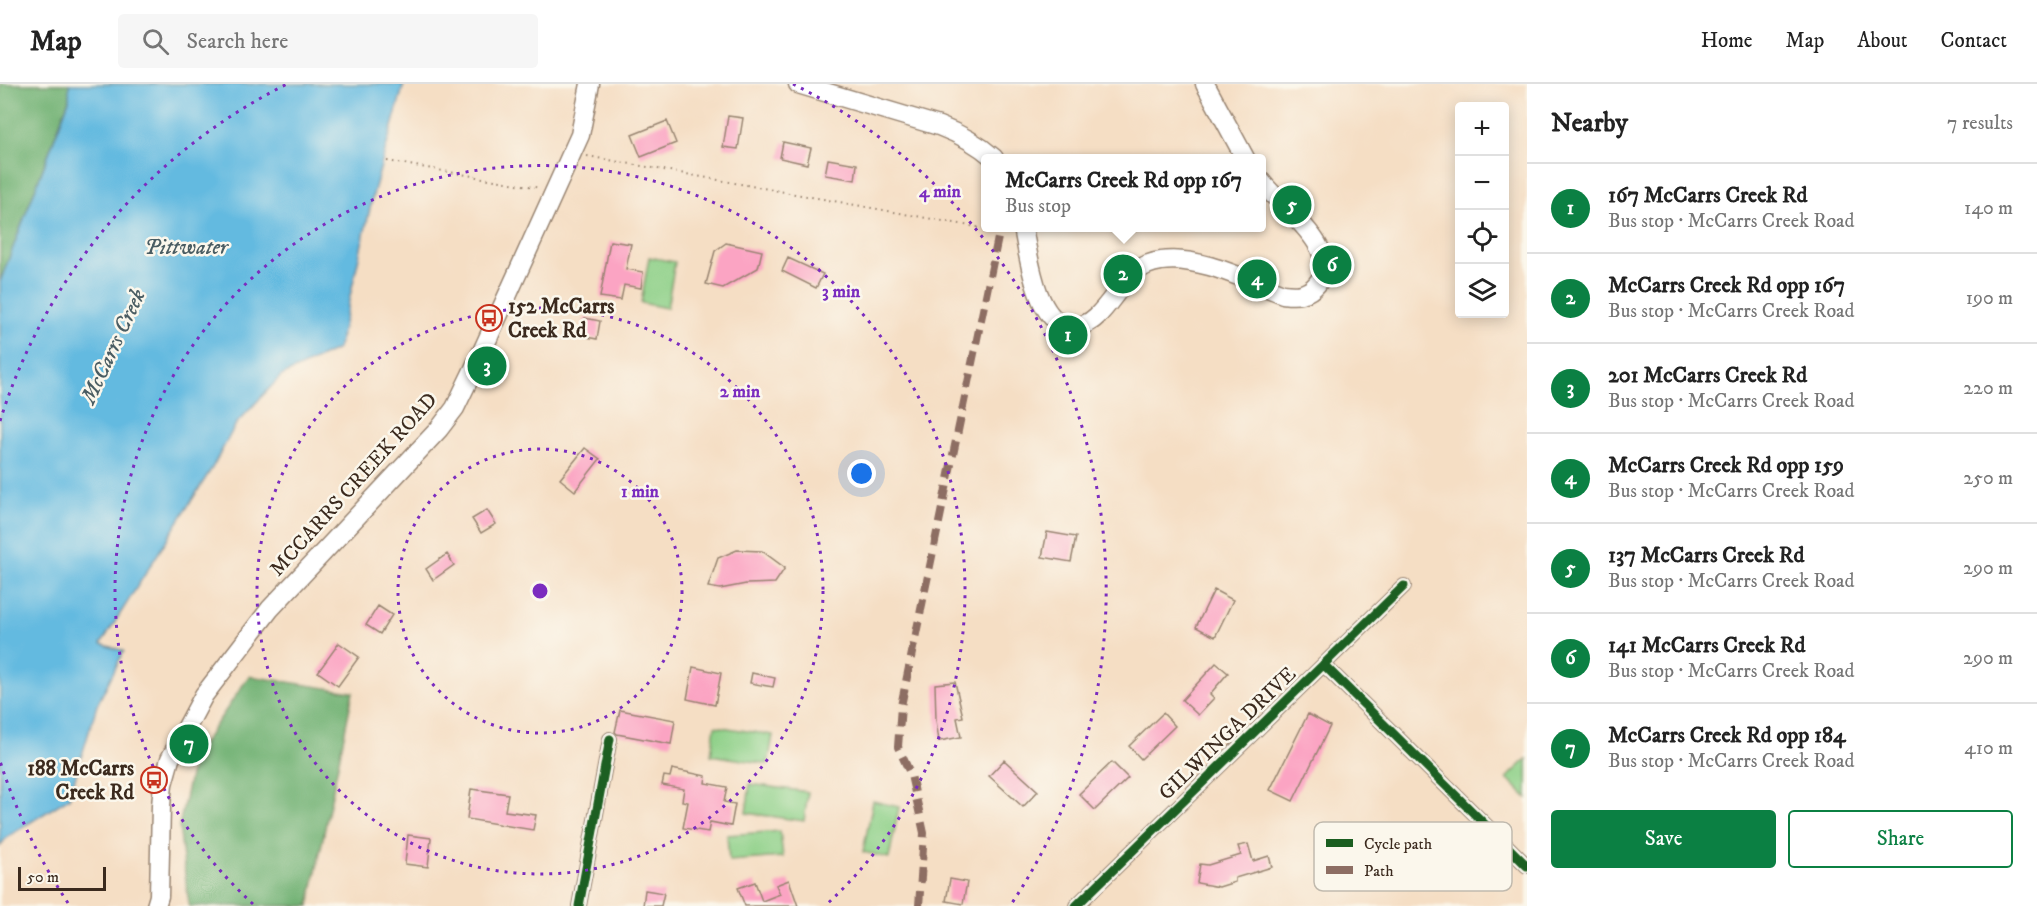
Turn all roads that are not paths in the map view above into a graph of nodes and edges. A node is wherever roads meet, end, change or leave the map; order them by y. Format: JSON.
{"nodes":[{"id":1,"x":590,"y":84,"type":"edge"},
{"id":2,"x":798,"y":84,"type":"edge"},
{"id":3,"x":1205,"y":84,"type":"edge"},
{"id":4,"x":988,"y":154,"type":"edge"},
{"id":5,"x":1242,"y":154,"type":"edge"},
{"id":6,"x":1266,"y":186,"type":"edge"},
{"id":7,"x":1024,"y":232,"type":"edge"},
{"id":8,"x":1404,"y":586,"type":"dead end"},
{"id":9,"x":1323,"y":664,"type":"junction"},
{"id":10,"x":610,"y":739,"type":"dead end"},
{"id":11,"x":1483,"y":822,"type":"edge"},
{"id":12,"x":1512,"y":851,"type":"edge"},
{"id":13,"x":1527,"y":866,"type":"edge"},
{"id":14,"x":156,"y":906,"type":"edge"},
{"id":15,"x":579,"y":906,"type":"edge"},
{"id":16,"x":1076,"y":906,"type":"edge"}],
"edges":[{"from":1,"to":14,"type":"main road","name":"MCCARRS CREEK ROAD"},
{"from":2,"to":4,"type":"main road"},
{"from":3,"to":5,"type":"main road"},
{"from":6,"to":7,"type":"main road"},
{"from":8,"to":9,"type":"street","name":"GILWINGA DRIVE"},
{"from":9,"to":11,"type":"street"},
{"from":9,"to":16,"type":"street","name":"GILWINGA DRIVE"},
{"from":10,"to":15,"type":"street"},
{"from":12,"to":13,"type":"street"}]}
